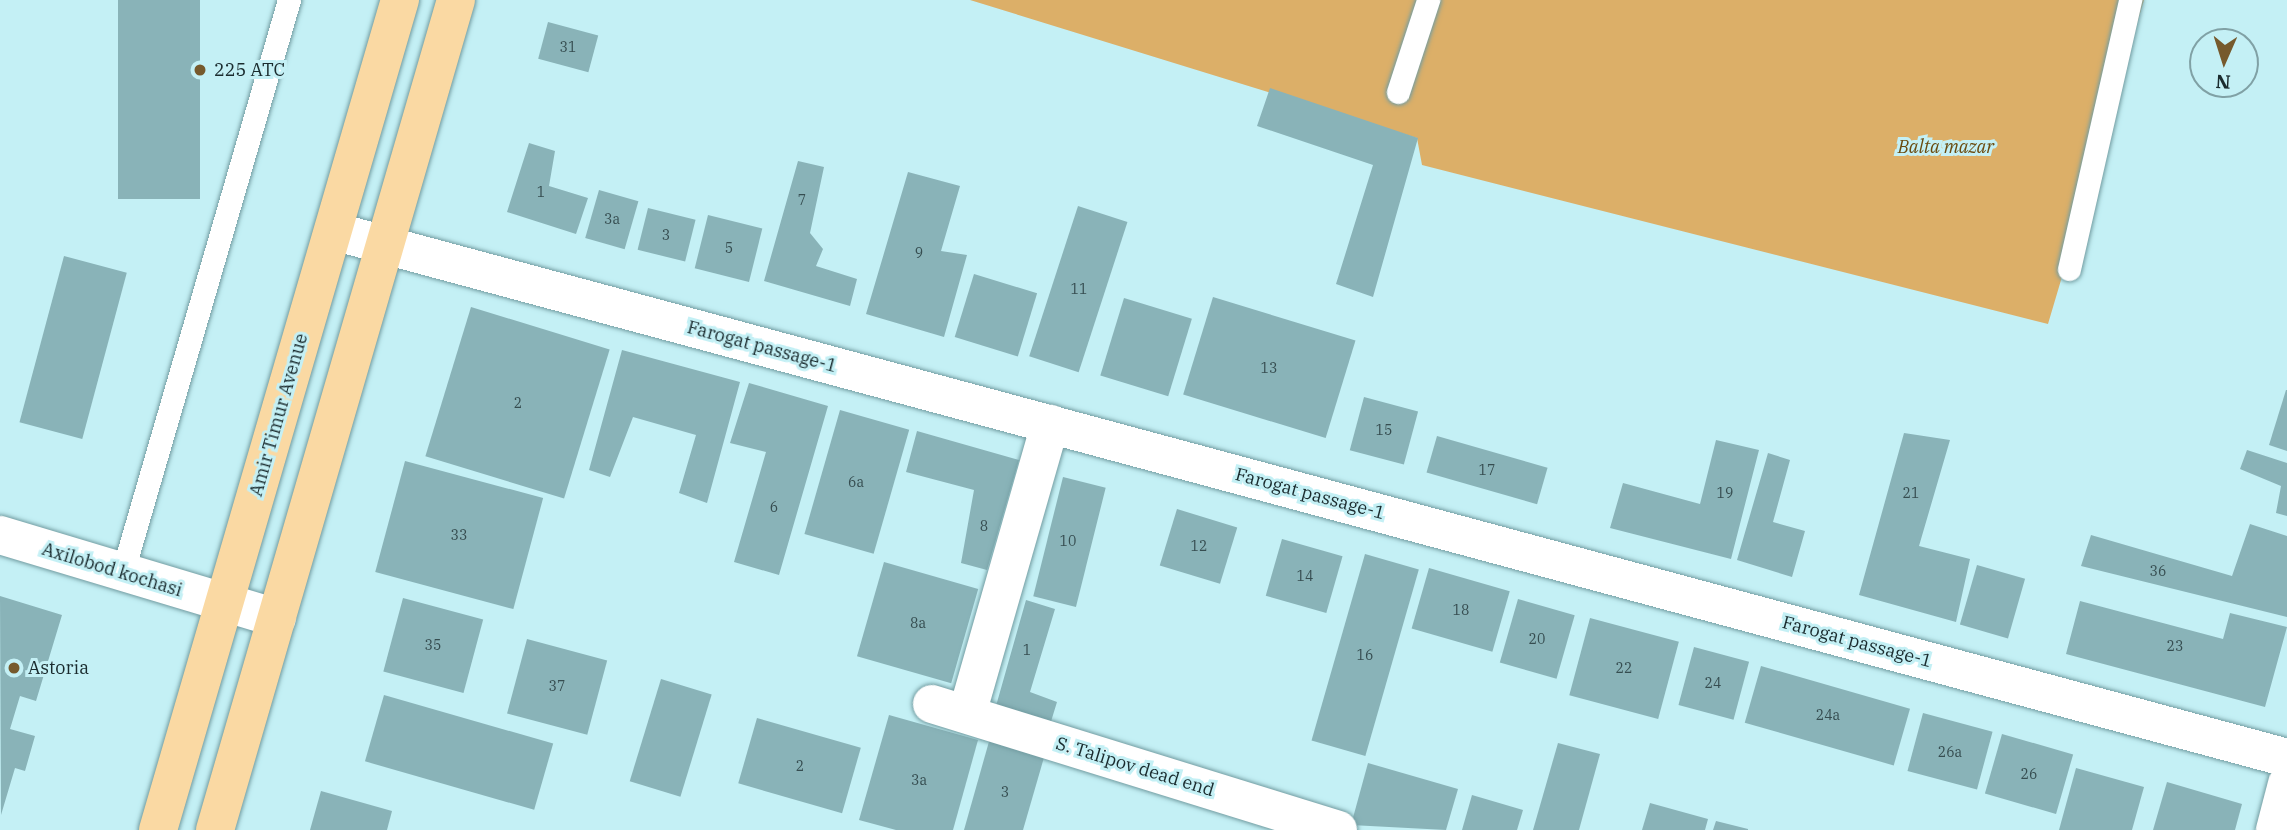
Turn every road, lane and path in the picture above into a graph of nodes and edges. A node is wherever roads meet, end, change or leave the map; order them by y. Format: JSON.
{"nodes":[{"id":1,"x":289,"y":0,"type":"edge"},
{"id":2,"x":400,"y":0,"type":"edge"},
{"id":3,"x":456,"y":0,"type":"edge"},
{"id":4,"x":1429,"y":0,"type":"edge"},
{"id":5,"x":2130,"y":0,"type":"edge"},
{"id":6,"x":1398,"y":92,"type":"dead end"},
{"id":7,"x":333,"y":231,"type":"junction"},
{"id":8,"x":385,"y":245,"type":"junction"},
{"id":9,"x":2069,"y":269,"type":"dead end"},
{"id":10,"x":1050,"y":424,"type":"junction"},
{"id":11,"x":0,"y":536,"type":"edge"},
{"id":12,"x":121,"y":575,"type":"junction"},
{"id":13,"x":224,"y":603,"type":"junction"},
{"id":14,"x":277,"y":618,"type":"junction"},
{"id":15,"x":2287,"y":758,"type":"edge"},
{"id":16,"x":2287,"y":784,"type":"edge"},
{"id":17,"x":158,"y":830,"type":"edge"},
{"id":18,"x":215,"y":830,"type":"edge"},
{"id":19,"x":1338,"y":830,"type":"edge"},
{"id":20,"x":2274,"y":830,"type":"edge"}],
"edges":[{"from":1,"to":12,"type":"lane"},
{"from":2,"to":7,"type":"main road","name":"Amir Timur Avenue"},
{"from":3,"to":8,"type":"main road"},
{"from":4,"to":6,"type":"lane"},
{"from":5,"to":9,"type":"lane"},
{"from":7,"to":8,"type":"street","name":"Farogat passage-1"},
{"from":7,"to":13,"type":"main road","name":"Amir Timur Avenue"},
{"from":8,"to":10,"type":"street","name":"Farogat passage-1"},
{"from":8,"to":14,"type":"main road"},
{"from":10,"to":15,"type":"street","name":"Farogat passage-1"},
{"from":10,"to":19,"type":"street","name":"S. Talipov dead end"},
{"from":11,"to":12,"type":"street","name":"Axilobod kochasi"},
{"from":12,"to":13,"type":"street","name":"Axilobod kochasi"},
{"from":13,"to":14,"type":"street","name":"Axilobod kochasi"},
{"from":13,"to":17,"type":"main road","name":"Amir Timur Avenue"},
{"from":14,"to":18,"type":"main road"},
{"from":16,"to":20,"type":"street"}]}
